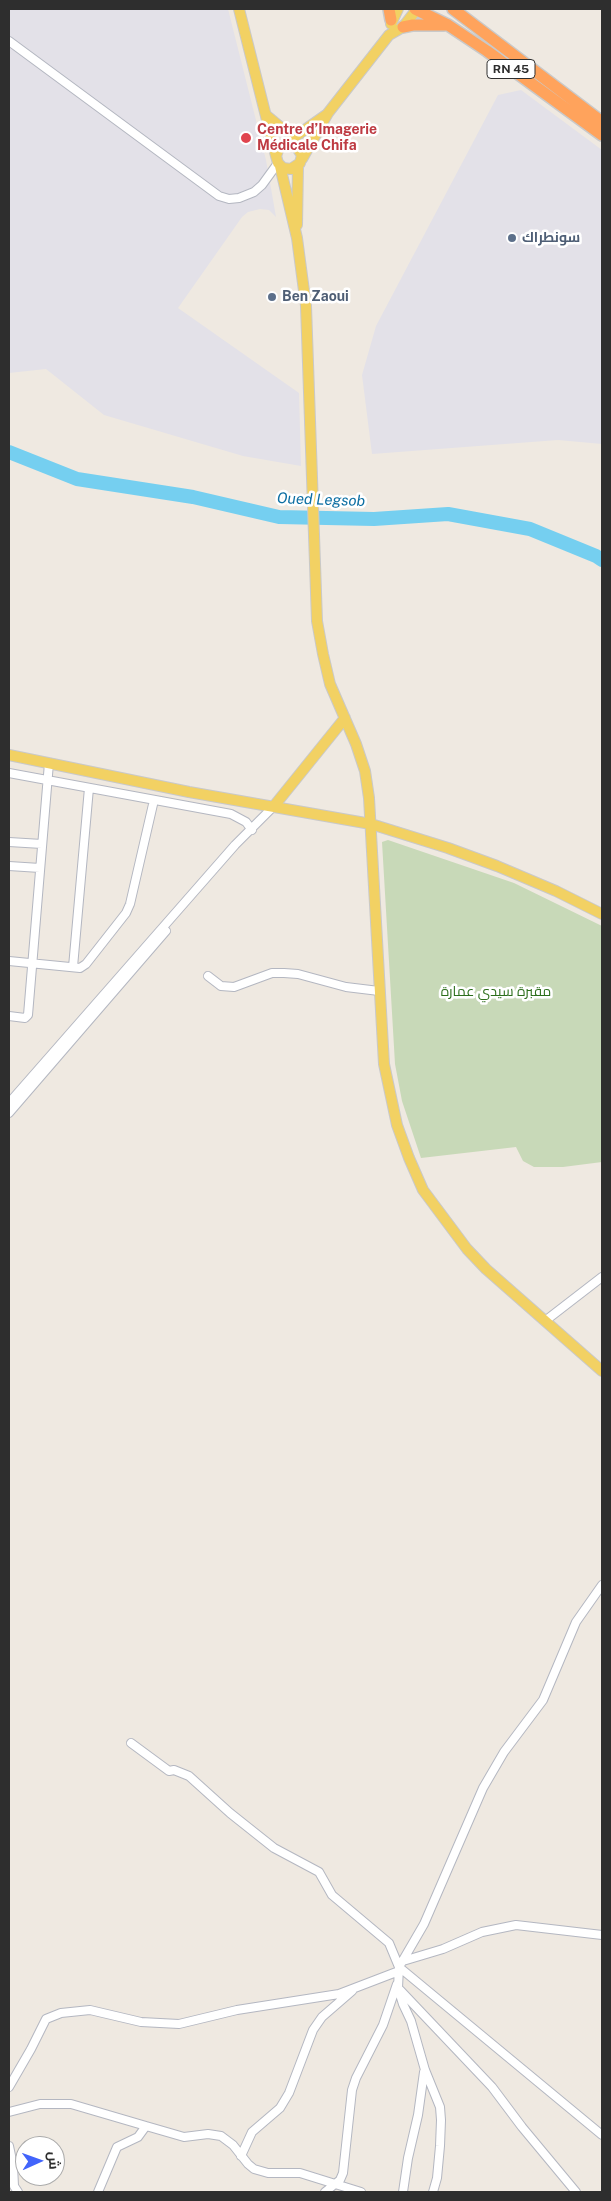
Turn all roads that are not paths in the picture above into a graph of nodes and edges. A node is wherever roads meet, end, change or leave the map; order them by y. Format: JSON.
{"nodes":[{"id":1,"x":239,"y":9,"type":"edge"},
{"id":2,"x":398,"y":9,"type":"edge"},
{"id":3,"x":416,"y":9,"type":"edge"},
{"id":4,"x":453,"y":9,"type":"edge"},
{"id":5,"x":390,"y":15,"type":"edge"},
{"id":6,"x":448,"y":25,"type":"junction"},
{"id":7,"x":403,"y":27,"type":"junction"},
{"id":8,"x":389,"y":35,"type":"junction"},
{"id":9,"x":9,"y":41,"type":"edge"},
{"id":10,"x":264,"y":113,"type":"junction"},
{"id":11,"x":328,"y":113,"type":"junction"},
{"id":12,"x":602,"y":122,"type":"edge"},
{"id":13,"x":299,"y":133,"type":"junction"},
{"id":14,"x":602,"y":136,"type":"edge"},
{"id":15,"x":286,"y":143,"type":"junction"},
{"id":16,"x":278,"y":162,"type":"junction"},
{"id":17,"x":300,"y":163,"type":"junction"},
{"id":18,"x":297,"y":238,"type":"junction"},
{"id":19,"x":345,"y":718,"type":"junction"},
{"id":20,"x":9,"y":755,"type":"edge"},
{"id":21,"x":49,"y":763,"type":"junction"},
{"id":22,"x":9,"y":773,"type":"edge"},
{"id":23,"x":47,"y":780,"type":"junction"},
{"id":24,"x":89,"y":788,"type":"junction"},
{"id":25,"x":189,"y":792,"type":"junction"},
{"id":26,"x":154,"y":800,"type":"junction"},
{"id":27,"x":237,"y":800,"type":"junction"},
{"id":28,"x":187,"y":806,"type":"junction"},
{"id":29,"x":274,"y":806,"type":"junction"},
{"id":30,"x":231,"y":814,"type":"junction"},
{"id":31,"x":371,"y":824,"type":"junction"},
{"id":32,"x":252,"y":830,"type":"junction"},
{"id":33,"x":9,"y":842,"type":"edge"},
{"id":34,"x":42,"y":844,"type":"junction"},
{"id":35,"x":9,"y":866,"type":"edge"},
{"id":36,"x":40,"y":868,"type":"junction"},
{"id":37,"x":602,"y":914,"type":"edge"},
{"id":38,"x":9,"y":962,"type":"edge"},
{"id":39,"x":32,"y":963,"type":"junction"},
{"id":40,"x":73,"y":968,"type":"junction"},
{"id":41,"x":208,"y":976,"type":"dead end"},
{"id":42,"x":379,"y":991,"type":"junction"},
{"id":43,"x":95,"y":1009,"type":"junction"},
{"id":44,"x":9,"y":1016,"type":"edge"},
{"id":45,"x":9,"y":1103,"type":"edge"},
{"id":46,"x":9,"y":1113,"type":"edge"},
{"id":47,"x":602,"y":1277,"type":"edge"},
{"id":48,"x":544,"y":1320,"type":"junction"},
{"id":49,"x":602,"y":1371,"type":"edge"},
{"id":50,"x":602,"y":1585,"type":"edge"},
{"id":51,"x":131,"y":1743,"type":"dead end"},
{"id":52,"x":602,"y":1935,"type":"edge"},
{"id":53,"x":400,"y":1970,"type":"junction"},
{"id":54,"x":358,"y":1986,"type":"junction"},
{"id":55,"x":398,"y":1988,"type":"junction"},
{"id":56,"x":425,"y":2070,"type":"junction"},
{"id":57,"x":9,"y":2087,"type":"edge"},
{"id":58,"x":9,"y":2112,"type":"edge"},
{"id":59,"x":146,"y":2126,"type":"junction"},
{"id":60,"x":602,"y":2135,"type":"edge"},
{"id":61,"x":9,"y":2146,"type":"edge"},
{"id":62,"x":242,"y":2156,"type":"junction"},
{"id":63,"x":337,"y":2184,"type":"junction"},
{"id":64,"x":18,"y":2192,"type":"edge"},
{"id":65,"x":98,"y":2192,"type":"edge"},
{"id":66,"x":326,"y":2192,"type":"edge"},
{"id":67,"x":361,"y":2192,"type":"edge"},
{"id":68,"x":403,"y":2192,"type":"edge"},
{"id":69,"x":433,"y":2192,"type":"edge"},
{"id":70,"x":576,"y":2192,"type":"edge"}],
"edges":[{"from":1,"to":10,"type":"main road"},
{"from":2,"to":5,"type":"main road"},
{"from":3,"to":6,"type":"highway","number":"RN 45"},
{"from":3,"to":7,"type":"main road"},
{"from":4,"to":12,"type":"highway","number":"RN 45"},
{"from":5,"to":8,"type":"main road"},
{"from":6,"to":7,"type":"highway"},
{"from":6,"to":14,"type":"highway","number":"RN 45"},
{"from":7,"to":8,"type":"main road"},
{"from":8,"to":11,"type":"main road"},
{"from":9,"to":16,"type":"street"},
{"from":10,"to":13,"type":"main road"},
{"from":10,"to":16,"type":"main road"},
{"from":11,"to":13,"type":"main road"},
{"from":11,"to":17,"type":"main road"},
{"from":13,"to":15,"type":"main road"},
{"from":15,"to":16,"type":"main road"},
{"from":15,"to":17,"type":"main road"},
{"from":16,"to":17,"type":"main road"},
{"from":16,"to":18,"type":"main road"},
{"from":17,"to":18,"type":"main road"},
{"from":18,"to":19,"type":"main road"},
{"from":19,"to":29,"type":"main road"},
{"from":19,"to":31,"type":"main road"},
{"from":20,"to":21,"type":"main road"},
{"from":21,"to":23,"type":"street"},
{"from":21,"to":25,"type":"main road"},
{"from":22,"to":23,"type":"street"},
{"from":23,"to":24,"type":"street"},
{"from":23,"to":34,"type":"street"},
{"from":24,"to":26,"type":"street"},
{"from":24,"to":40,"type":"street"},
{"from":25,"to":27,"type":"main road"},
{"from":25,"to":28,"type":"street"},
{"from":26,"to":28,"type":"street"},
{"from":26,"to":40,"type":"street"},
{"from":27,"to":29,"type":"main road"},
{"from":27,"to":30,"type":"street"},
{"from":28,"to":30,"type":"street"},
{"from":29,"to":31,"type":"main road"},
{"from":29,"to":32,"type":"street"},
{"from":30,"to":32,"type":"street"},
{"from":31,"to":37,"type":"main road"},
{"from":31,"to":42,"type":"main road"},
{"from":32,"to":43,"type":"street"},
{"from":33,"to":34,"type":"street"},
{"from":34,"to":36,"type":"street"},
{"from":35,"to":36,"type":"street"},
{"from":36,"to":39,"type":"street"},
{"from":38,"to":39,"type":"street"},
{"from":39,"to":40,"type":"street"},
{"from":39,"to":44,"type":"street"},
{"from":41,"to":42,"type":"street"},
{"from":42,"to":48,"type":"main road"},
{"from":43,"to":45,"type":"street"},
{"from":43,"to":46,"type":"street"},
{"from":47,"to":48,"type":"street"},
{"from":48,"to":49,"type":"main road"},
{"from":50,"to":53,"type":"street"},
{"from":51,"to":53,"type":"street"},
{"from":52,"to":53,"type":"street"},
{"from":53,"to":54,"type":"street"},
{"from":53,"to":55,"type":"street"},
{"from":53,"to":60,"type":"street"},
{"from":53,"to":63,"type":"street"},
{"from":54,"to":57,"type":"street"},
{"from":54,"to":62,"type":"street"},
{"from":55,"to":56,"type":"street"},
{"from":55,"to":70,"type":"street"},
{"from":56,"to":68,"type":"street"},
{"from":56,"to":69,"type":"street"},
{"from":58,"to":59,"type":"street"},
{"from":59,"to":62,"type":"street"},
{"from":59,"to":65,"type":"street"},
{"from":61,"to":64,"type":"street"},
{"from":62,"to":63,"type":"street"},
{"from":63,"to":66,"type":"street"},
{"from":63,"to":67,"type":"street"}]}
